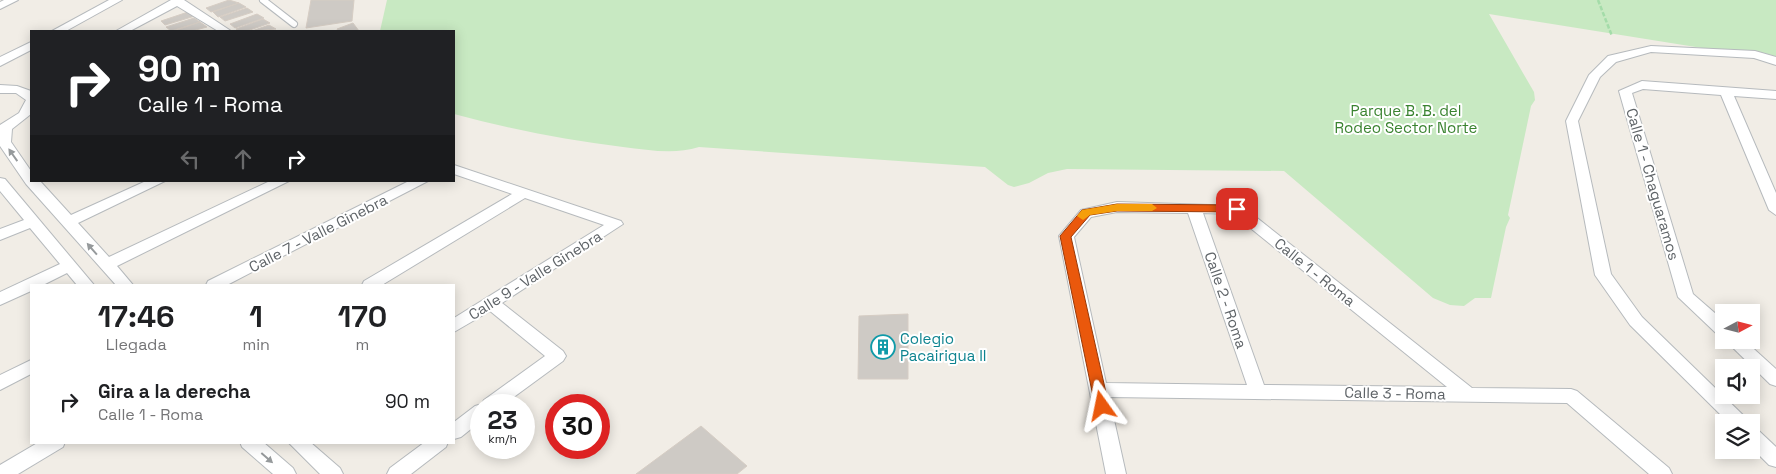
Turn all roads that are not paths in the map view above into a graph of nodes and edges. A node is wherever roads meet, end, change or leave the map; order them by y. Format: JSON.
{"nodes":[{"id":1,"x":13,"y":0,"type":"edge"},
{"id":2,"x":117,"y":0,"type":"edge"},
{"id":3,"x":263,"y":0,"type":"edge"},
{"id":4,"x":178,"y":1,"type":"edge"},
{"id":5,"x":0,"y":6,"type":"edge"},
{"id":6,"x":294,"y":24,"type":"dead end"},
{"id":7,"x":60,"y":30,"type":"edge"},
{"id":8,"x":124,"y":30,"type":"edge"},
{"id":9,"x":223,"y":30,"type":"edge"},
{"id":10,"x":30,"y":46,"type":"edge"},
{"id":11,"x":1776,"y":60,"type":"edge"},
{"id":12,"x":0,"y":62,"type":"edge"},
{"id":13,"x":30,"y":82,"type":"edge"},
{"id":14,"x":0,"y":89,"type":"edge"},
{"id":15,"x":16,"y":90,"type":"junction"},
{"id":16,"x":1726,"y":91,"type":"junction"},
{"id":17,"x":1776,"y":95,"type":"edge"},
{"id":18,"x":30,"y":98,"type":"edge"},
{"id":19,"x":30,"y":107,"type":"edge"},
{"id":20,"x":3,"y":128,"type":"edge"},
{"id":21,"x":455,"y":169,"type":"edge"},
{"id":22,"x":30,"y":179,"type":"edge"},
{"id":23,"x":0,"y":182,"type":"edge"},
{"id":24,"x":33,"y":182,"type":"edge"},
{"id":25,"x":156,"y":182,"type":"edge"},
{"id":26,"x":280,"y":182,"type":"edge"},
{"id":27,"x":420,"y":182,"type":"edge"},
{"id":28,"x":522,"y":194,"type":"junction"},
{"id":29,"x":1194,"y":208,"type":"junction"},
{"id":30,"x":1776,"y":210,"type":"edge"},
{"id":31,"x":34,"y":221,"type":"junction"},
{"id":32,"x":68,"y":222,"type":"junction"},
{"id":33,"x":0,"y":235,"type":"edge"},
{"id":34,"x":106,"y":265,"type":"junction"},
{"id":35,"x":70,"y":266,"type":"junction"},
{"id":36,"x":32,"y":284,"type":"edge"},
{"id":37,"x":85,"y":284,"type":"edge"},
{"id":38,"x":124,"y":284,"type":"edge"},
{"id":39,"x":216,"y":284,"type":"edge"},
{"id":40,"x":372,"y":284,"type":"edge"},
{"id":41,"x":30,"y":285,"type":"edge"},
{"id":42,"x":0,"y":299,"type":"edge"},
{"id":43,"x":491,"y":303,"type":"junction"},
{"id":44,"x":1715,"y":323,"type":"edge"},
{"id":45,"x":455,"y":325,"type":"edge"},
{"id":46,"x":1743,"y":349,"type":"edge"},
{"id":47,"x":30,"y":367,"type":"edge"},
{"id":48,"x":1776,"y":380,"type":"edge"},
{"id":49,"x":0,"y":383,"type":"edge"},
{"id":50,"x":1098,"y":390,"type":"junction"},
{"id":51,"x":1258,"y":392,"type":"junction"},
{"id":52,"x":505,"y":394,"type":"edge"},
{"id":53,"x":1467,"y":394,"type":"junction"},
{"id":54,"x":1731,"y":414,"type":"edge"},
{"id":55,"x":470,"y":420,"type":"edge"},
{"id":56,"x":455,"y":431,"type":"edge"},
{"id":57,"x":53,"y":444,"type":"edge"},
{"id":58,"x":251,"y":444,"type":"edge"},
{"id":59,"x":299,"y":444,"type":"edge"},
{"id":60,"x":436,"y":444,"type":"edge"},
{"id":61,"x":1760,"y":444,"type":"edge"},
{"id":62,"x":1776,"y":459,"type":"edge"},
{"id":63,"x":2,"y":474,"type":"edge"},
{"id":64,"x":286,"y":474,"type":"edge"},
{"id":65,"x":333,"y":474,"type":"edge"},
{"id":66,"x":397,"y":474,"type":"edge"},
{"id":67,"x":1116,"y":474,"type":"edge"},
{"id":68,"x":1662,"y":474,"type":"edge"}],
"edges":[{"from":1,"to":5,"type":"street"},
{"from":2,"to":7,"type":"street"},
{"from":3,"to":6,"type":"lane"},
{"from":4,"to":8,"type":"street"},
{"from":4,"to":9,"type":"street"},
{"from":10,"to":12,"type":"street"},
{"from":11,"to":54,"type":"street"},
{"from":13,"to":15,"type":"street"},
{"from":14,"to":15,"type":"street"},
{"from":15,"to":18,"type":"street"},
{"from":16,"to":17,"type":"street"},
{"from":16,"to":30,"type":"street"},
{"from":16,"to":44,"type":"street","name":"Calle 1 - Chaguaramos"},
{"from":19,"to":20,"type":"street"},
{"from":22,"to":20,"type":"street","one_way":true},
{"from":21,"to":28,"type":"street"},
{"from":23,"to":31,"type":"street"},
{"from":24,"to":32,"type":"street"},
{"from":25,"to":32,"type":"street"},
{"from":26,"to":34,"type":"street"},
{"from":27,"to":39,"type":"street","name":"Calle 7 - Valle Ginebra"},
{"from":28,"to":40,"type":"street"},
{"from":28,"to":43,"type":"street","name":"Calle 9 - Valle Ginebra"},
{"from":29,"to":50,"type":"street","name":"Calle 1 - Roma"},
{"from":29,"to":51,"type":"street","name":"Calle 2 - Roma"},
{"from":29,"to":53,"type":"street","name":"Calle 1 - Roma"},
{"from":31,"to":33,"type":"street"},
{"from":31,"to":35,"type":"street"},
{"from":34,"to":32,"type":"street","one_way":true},
{"from":34,"to":38,"type":"street"},
{"from":35,"to":36,"type":"street"},
{"from":35,"to":37,"type":"street"},
{"from":41,"to":42,"type":"street"},
{"from":43,"to":45,"type":"street","name":"Calle 9 - Valle Ginebra"},
{"from":43,"to":52,"type":"street"},
{"from":46,"to":48,"type":"street"},
{"from":47,"to":49,"type":"street"},
{"from":50,"to":51,"type":"street","name":"Calle 3 - Roma"},
{"from":50,"to":67,"type":"street","name":"Calle 1 - Roma"},
{"from":51,"to":53,"type":"street","name":"Calle 3 - Roma"},
{"from":53,"to":68,"type":"street","name":"Calle 3 - Roma"},
{"from":55,"to":56,"type":"street"},
{"from":57,"to":63,"type":"street"},
{"from":58,"to":64,"type":"street","one_way":true},
{"from":59,"to":65,"type":"street"},
{"from":60,"to":66,"type":"street"},
{"from":61,"to":62,"type":"street"}]}
